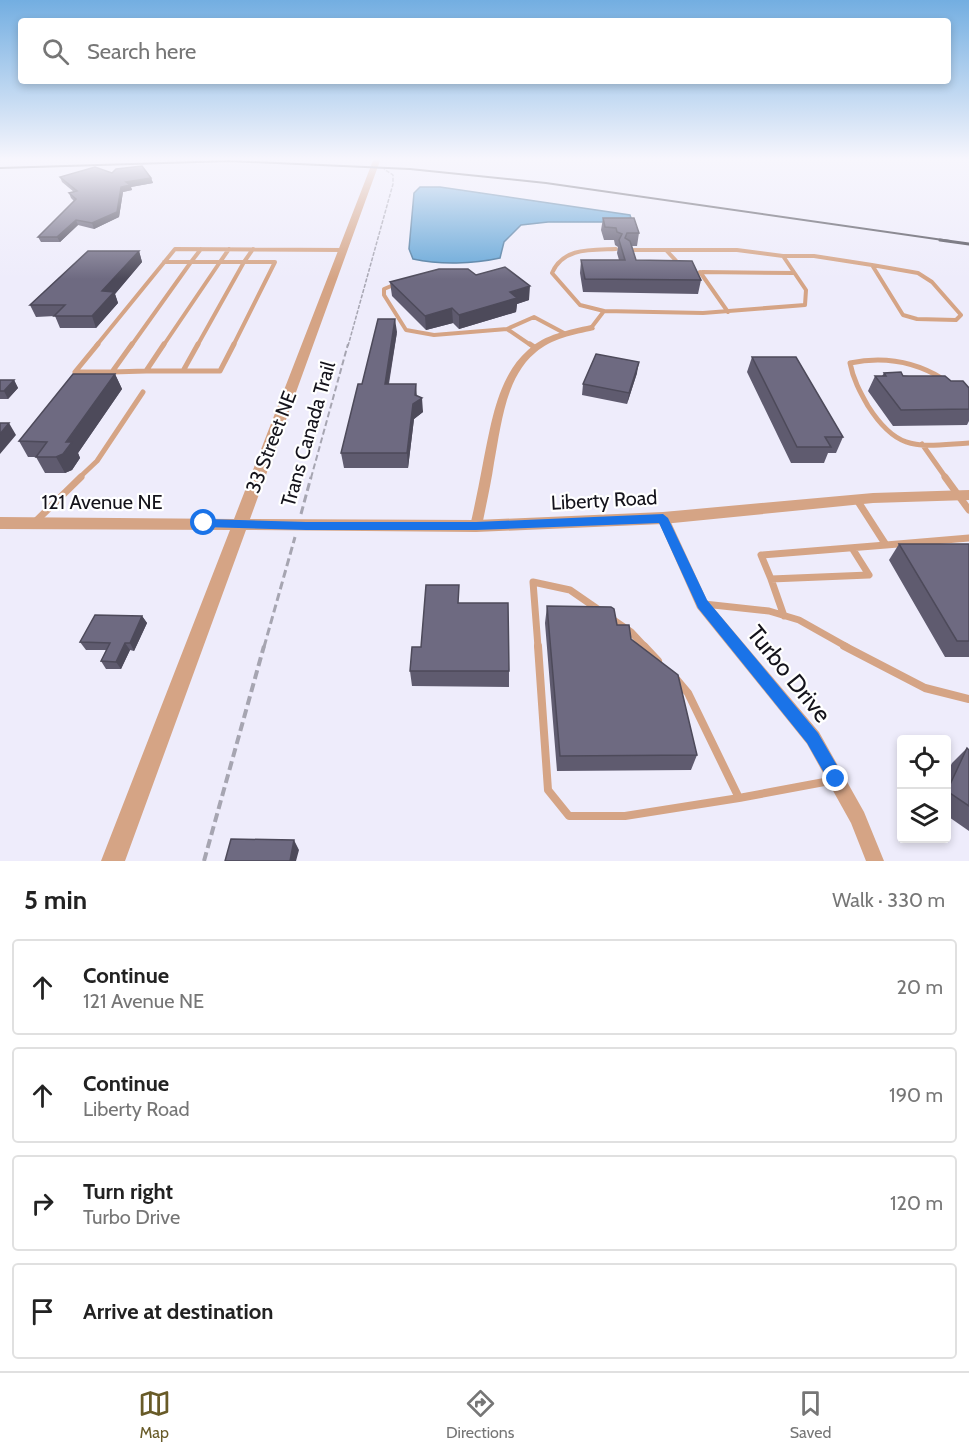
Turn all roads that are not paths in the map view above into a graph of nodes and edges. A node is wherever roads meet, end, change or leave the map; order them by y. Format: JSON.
{"nodes":[{"id":1,"x":366,"y":198,"type":"edge"},
{"id":2,"x":201,"y":249,"type":"junction"},
{"id":3,"x":229,"y":249,"type":"junction"},
{"id":4,"x":253,"y":249,"type":"junction"},
{"id":5,"x":282,"y":249,"type":"junction"},
{"id":6,"x":616,"y":249,"type":"dead end"},
{"id":7,"x":344,"y":250,"type":"junction"},
{"id":8,"x":627,"y":250,"type":"edge"},
{"id":9,"x":665,"y":250,"type":"junction"},
{"id":10,"x":783,"y":256,"type":"junction"},
{"id":11,"x":164,"y":262,"type":"junction"},
{"id":12,"x":191,"y":262,"type":"junction"},
{"id":13,"x":220,"y":262,"type":"junction"},
{"id":14,"x":244,"y":262,"type":"junction"},
{"id":15,"x":275,"y":262,"type":"junction"},
{"id":16,"x":871,"y":264,"type":"junction"},
{"id":17,"x":681,"y":266,"type":"edge"},
{"id":18,"x":691,"y":269,"type":"edge"},
{"id":19,"x":702,"y":272,"type":"junction"},
{"id":20,"x":794,"y":273,"type":"junction"},
{"id":21,"x":406,"y":281,"type":"edge"},
{"id":22,"x":603,"y":311,"type":"junction"},
{"id":23,"x":729,"y":312,"type":"junction"},
{"id":24,"x":591,"y":328,"type":"joint"},
{"id":25,"x":507,"y":329,"type":"junction"},
{"id":26,"x":564,"y":333,"type":"junction"},
{"id":27,"x":536,"y":348,"type":"junction"},
{"id":28,"x":146,"y":371,"type":"junction"},
{"id":29,"x":183,"y":371,"type":"junction"},
{"id":30,"x":112,"y":372,"type":"junction"},
{"id":31,"x":946,"y":381,"type":"edge"},
{"id":32,"x":143,"y":392,"type":"dead end"},
{"id":33,"x":969,"y":443,"type":"edge"},
{"id":34,"x":922,"y":444,"type":"junction"},
{"id":35,"x":963,"y":495,"type":"edge"},
{"id":36,"x":857,"y":500,"type":"junction"},
{"id":37,"x":969,"y":510,"type":"edge"},
{"id":38,"x":663,"y":518,"type":"junction"},
{"id":39,"x":0,"y":523,"type":"edge"},
{"id":40,"x":35,"y":523,"type":"junction"},
{"id":41,"x":240,"y":524,"type":"junction"},
{"id":42,"x":476,"y":526,"type":"junction"},
{"id":43,"x":969,"y":538,"type":"edge"},
{"id":44,"x":886,"y":545,"type":"junction"},
{"id":45,"x":852,"y":548,"type":"junction"},
{"id":46,"x":771,"y":579,"type":"junction"},
{"id":47,"x":702,"y":604,"type":"junction"},
{"id":48,"x":784,"y":616,"type":"junction"},
{"id":49,"x":664,"y":667,"type":"edge"},
{"id":50,"x":672,"y":675,"type":"edge"},
{"id":51,"x":969,"y":699,"type":"edge"},
{"id":52,"x":836,"y":779,"type":"junction"},
{"id":53,"x":739,"y":798,"type":"junction"},
{"id":54,"x":113,"y":861,"type":"edge"},
{"id":55,"x":875,"y":861,"type":"edge"}],
"edges":[{"from":1,"to":7,"type":"street","name":"33 Street NE"},
{"from":2,"to":3,"type":"lane"},
{"from":2,"to":11,"type":"lane"},
{"from":2,"to":12,"type":"lane"},
{"from":3,"to":4,"type":"lane"},
{"from":3,"to":13,"type":"lane"},
{"from":4,"to":5,"type":"lane"},
{"from":4,"to":14,"type":"lane"},
{"from":5,"to":7,"type":"lane"},
{"from":5,"to":15,"type":"lane"},
{"from":6,"to":22,"type":"lane"},
{"from":7,"to":41,"type":"street","name":"33 Street NE"},
{"from":8,"to":9,"type":"lane"},
{"from":9,"to":10,"type":"lane"},
{"from":9,"to":17,"type":"lane"},
{"from":10,"to":16,"type":"lane"},
{"from":10,"to":20,"type":"lane"},
{"from":11,"to":12,"type":"lane"},
{"from":11,"to":30,"type":"lane"},
{"from":12,"to":13,"type":"lane"},
{"from":12,"to":30,"type":"lane"},
{"from":13,"to":14,"type":"lane"},
{"from":13,"to":28,"type":"lane"},
{"from":14,"to":15,"type":"lane"},
{"from":14,"to":29,"type":"lane"},
{"from":15,"to":29,"type":"lane"},
{"from":16,"to":16,"type":"lane"},
{"from":18,"to":19,"type":"lane"},
{"from":19,"to":20,"type":"lane"},
{"from":19,"to":23,"type":"lane"},
{"from":20,"to":23,"type":"lane"},
{"from":21,"to":25,"type":"lane"},
{"from":22,"to":23,"type":"lane"},
{"from":22,"to":24,"type":"lane"},
{"from":24,"to":26,"type":"street"},
{"from":25,"to":26,"type":"lane"},
{"from":25,"to":27,"type":"lane"},
{"from":26,"to":27,"type":"street"},
{"from":27,"to":42,"type":"street"},
{"from":28,"to":29,"type":"lane"},
{"from":28,"to":30,"type":"lane"},
{"from":31,"to":34,"type":"lane"},
{"from":32,"to":40,"type":"lane"},
{"from":33,"to":34,"type":"lane"},
{"from":34,"to":35,"type":"lane"},
{"from":35,"to":36,"type":"street","name":"Liberty Road"},
{"from":35,"to":37,"type":"lane"},
{"from":36,"to":38,"type":"street","name":"Liberty Road"},
{"from":36,"to":44,"type":"lane"},
{"from":38,"to":42,"type":"street","name":"Liberty Road"},
{"from":38,"to":47,"type":"street","name":"Turbo Drive"},
{"from":39,"to":40,"type":"street","name":"121 Avenue NE"},
{"from":40,"to":41,"type":"street","name":"121 Avenue NE"},
{"from":41,"to":42,"type":"street","name":"Liberty Road"},
{"from":41,"to":54,"type":"street","name":"33 Street NE"},
{"from":43,"to":44,"type":"lane"},
{"from":44,"to":45,"type":"lane"},
{"from":45,"to":46,"type":"lane"},
{"from":45,"to":46,"type":"lane"},
{"from":46,"to":48,"type":"lane"},
{"from":47,"to":48,"type":"lane"},
{"from":47,"to":52,"type":"street","name":"Turbo Drive"},
{"from":48,"to":51,"type":"lane"},
{"from":49,"to":53,"type":"lane"},
{"from":50,"to":53,"type":"lane"},
{"from":52,"to":53,"type":"lane"},
{"from":52,"to":55,"type":"street","name":"Turbo Drive"}]}
